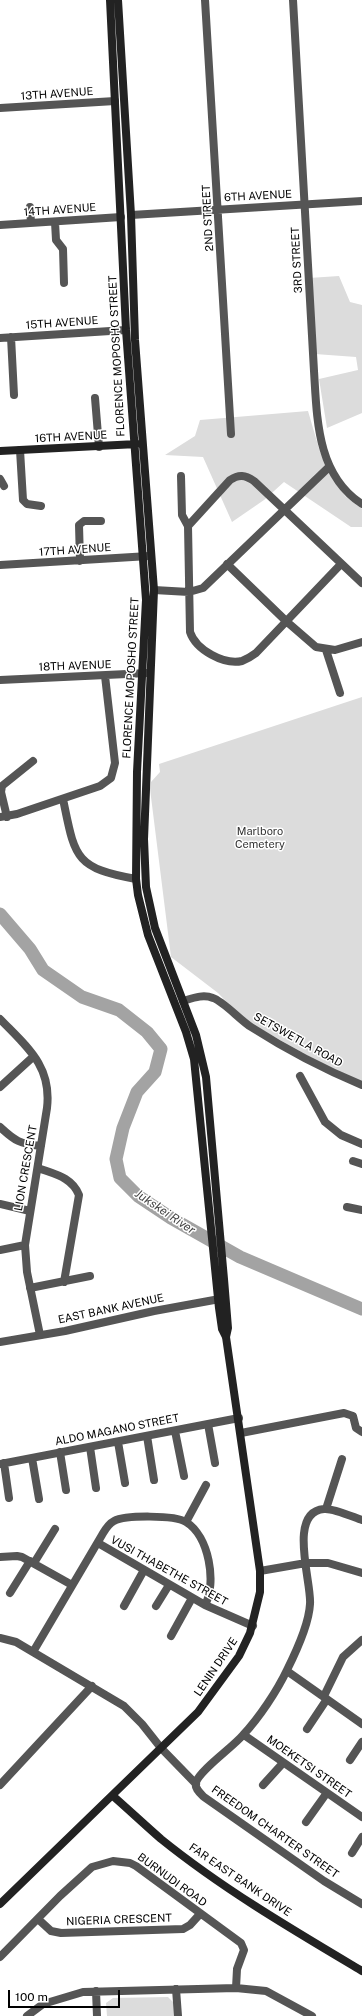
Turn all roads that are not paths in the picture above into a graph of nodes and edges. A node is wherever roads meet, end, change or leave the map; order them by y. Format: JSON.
{"nodes":[{"id":1,"x":110,"y":0,"type":"edge"},
{"id":2,"x":118,"y":0,"type":"edge"},
{"id":3,"x":205,"y":0,"type":"edge"},
{"id":4,"x":294,"y":0,"type":"edge"},
{"id":5,"x":115,"y":101,"type":"junction"},
{"id":6,"x":0,"y":108,"type":"edge"},
{"id":7,"x":362,"y":202,"type":"edge"},
{"id":8,"x":305,"y":205,"type":"junction"},
{"id":9,"x":30,"y":207,"type":"dead end"},
{"id":10,"x":218,"y":210,"type":"junction"},
{"id":11,"x":130,"y":215,"type":"junction"},
{"id":12,"x":121,"y":217,"type":"junction"},
{"id":13,"x":55,"y":222,"type":"junction"},
{"id":14,"x":31,"y":224,"type":"junction"},
{"id":15,"x":0,"y":225,"type":"edge"},
{"id":16,"x":64,"y":283,"type":"dead end"},
{"id":17,"x":126,"y":330,"type":"junction"},
{"id":18,"x":11,"y":337,"type":"junction"},
{"id":19,"x":0,"y":338,"type":"edge"},
{"id":20,"x":14,"y":395,"type":"dead end"},
{"id":21,"x":95,"y":398,"type":"dead end"},
{"id":22,"x":231,"y":434,"type":"dead end"},
{"id":23,"x":138,"y":444,"type":"junction"},
{"id":24,"x":99,"y":446,"type":"junction"},
{"id":25,"x":20,"y":450,"type":"junction"},
{"id":26,"x":0,"y":451,"type":"edge"},
{"id":27,"x":328,"y":467,"type":"junction"},
{"id":28,"x":181,"y":476,"type":"dead end"},
{"id":29,"x":362,"y":504,"type":"edge"},
{"id":30,"x":41,"y":506,"type":"dead end"},
{"id":31,"x":283,"y":509,"type":"junction"},
{"id":32,"x":101,"y":521,"type":"dead end"},
{"id":33,"x":188,"y":526,"type":"junction"},
{"id":34,"x":151,"y":556,"type":"junction"},
{"id":35,"x":143,"y":557,"type":"junction"},
{"id":36,"x":80,"y":561,"type":"junction"},
{"id":37,"x":227,"y":564,"type":"junction"},
{"id":38,"x":341,"y":564,"type":"junction"},
{"id":39,"x":0,"y":566,"type":"edge"},
{"id":40,"x":362,"y":583,"type":"edge"},
{"id":41,"x":154,"y":590,"type":"junction"},
{"id":42,"x":189,"y":592,"type":"junction"},
{"id":43,"x":286,"y":622,"type":"junction"},
{"id":44,"x":362,"y":642,"type":"edge"},
{"id":45,"x":326,"y":650,"type":"junction"},
{"id":46,"x":147,"y":674,"type":"junction"},
{"id":47,"x":105,"y":676,"type":"junction"},
{"id":48,"x":0,"y":680,"type":"edge"},
{"id":49,"x":340,"y":693,"type":"dead end"},
{"id":50,"x":32,"y":761,"type":"dead end"},
{"id":51,"x":63,"y":799,"type":"junction"},
{"id":52,"x":4,"y":817,"type":"edge"},
{"id":53,"x":136,"y":878,"type":"junction"},
{"id":54,"x":183,"y":1001,"type":"junction"},
{"id":55,"x":0,"y":1019,"type":"edge"},
{"id":56,"x":34,"y":1056,"type":"junction"},
{"id":57,"x":300,"y":1076,"type":"dead end"},
{"id":58,"x":362,"y":1086,"type":"edge"},
{"id":59,"x":0,"y":1087,"type":"edge"},
{"id":60,"x":209,"y":1103,"type":"junction"},
{"id":61,"x":200,"y":1104,"type":"junction"},
{"id":62,"x":0,"y":1127,"type":"edge"},
{"id":63,"x":362,"y":1144,"type":"edge"},
{"id":64,"x":41,"y":1146,"type":"junction"},
{"id":65,"x":353,"y":1161,"type":"dead end"},
{"id":66,"x":362,"y":1164,"type":"edge"},
{"id":67,"x":38,"y":1168,"type":"junction"},
{"id":68,"x":0,"y":1204,"type":"edge"},
{"id":69,"x":347,"y":1207,"type":"dead end"},
{"id":70,"x":362,"y":1210,"type":"edge"},
{"id":71,"x":30,"y":1211,"type":"junction"},
{"id":72,"x":25,"y":1245,"type":"junction"},
{"id":73,"x":0,"y":1250,"type":"edge"},
{"id":74,"x":90,"y":1276,"type":"dead end"},
{"id":75,"x":220,"y":1279,"type":"junction"},
{"id":76,"x":64,"y":1282,"type":"junction"},
{"id":77,"x":30,"y":1288,"type":"junction"},
{"id":78,"x":222,"y":1299,"type":"junction"},
{"id":79,"x":40,"y":1335,"type":"junction"},
{"id":80,"x":0,"y":1342,"type":"edge"},
{"id":81,"x":238,"y":1418,"type":"junction"},
{"id":82,"x":208,"y":1424,"type":"junction"},
{"id":83,"x":175,"y":1431,"type":"junction"},
{"id":84,"x":362,"y":1432,"type":"edge"},
{"id":85,"x":241,"y":1433,"type":"junction"},
{"id":86,"x":147,"y":1436,"type":"junction"},
{"id":87,"x":118,"y":1442,"type":"junction"},
{"id":88,"x":90,"y":1447,"type":"junction"},
{"id":89,"x":60,"y":1452,"type":"junction"},
{"id":90,"x":32,"y":1458,"type":"junction"},
{"id":91,"x":342,"y":1459,"type":"dead end"},
{"id":92,"x":215,"y":1463,"type":"dead end"},
{"id":93,"x":2,"y":1464,"type":"edge"},
{"id":94,"x":184,"y":1476,"type":"dead end"},
{"id":95,"x":154,"y":1480,"type":"dead end"},
{"id":96,"x":125,"y":1483,"type":"dead end"},
{"id":97,"x":206,"y":1485,"type":"dead end"},
{"id":98,"x":96,"y":1488,"type":"dead end"},
{"id":99,"x":66,"y":1490,"type":"dead end"},
{"id":100,"x":9,"y":1498,"type":"dead end"},
{"id":101,"x":39,"y":1499,"type":"dead end"},
{"id":102,"x":326,"y":1509,"type":"junction"},
{"id":103,"x":362,"y":1520,"type":"edge"},
{"id":104,"x":186,"y":1522,"type":"junction"},
{"id":105,"x":55,"y":1529,"type":"dead end"},
{"id":106,"x":98,"y":1543,"type":"junction"},
{"id":107,"x":0,"y":1558,"type":"edge"},
{"id":108,"x":32,"y":1562,"type":"junction"},
{"id":109,"x":306,"y":1563,"type":"junction"},
{"id":110,"x":144,"y":1570,"type":"junction"},
{"id":111,"x":260,"y":1570,"type":"junction"},
{"id":112,"x":362,"y":1573,"type":"edge"},
{"id":113,"x":72,"y":1585,"type":"junction"},
{"id":114,"x":169,"y":1585,"type":"junction"},
{"id":115,"x":10,"y":1593,"type":"dead end"},
{"id":116,"x":192,"y":1598,"type":"junction"},
{"id":117,"x":205,"y":1605,"type":"junction"},
{"id":118,"x":124,"y":1606,"type":"dead end"},
{"id":119,"x":156,"y":1606,"type":"dead end"},
{"id":120,"x":253,"y":1626,"type":"junction"},
{"id":121,"x":172,"y":1636,"type":"dead end"},
{"id":122,"x":0,"y":1638,"type":"edge"},
{"id":123,"x":362,"y":1640,"type":"edge"},
{"id":124,"x":33,"y":1652,"type":"junction"},
{"id":125,"x":287,"y":1671,"type":"junction"},
{"id":126,"x":92,"y":1686,"type":"junction"},
{"id":127,"x":326,"y":1697,"type":"junction"},
{"id":128,"x":362,"y":1724,"type":"edge"},
{"id":129,"x":307,"y":1729,"type":"dead end"},
{"id":130,"x":244,"y":1735,"type":"junction"},
{"id":131,"x":362,"y":1742,"type":"edge"},
{"id":132,"x":161,"y":1748,"type":"junction"},
{"id":133,"x":350,"y":1760,"type":"dead end"},
{"id":134,"x":283,"y":1763,"type":"junction"},
{"id":135,"x":196,"y":1784,"type":"junction"},
{"id":136,"x":0,"y":1785,"type":"edge"},
{"id":137,"x":263,"y":1785,"type":"dead end"},
{"id":138,"x":326,"y":1794,"type":"junction"},
{"id":139,"x":113,"y":1796,"type":"junction"},
{"id":140,"x":362,"y":1817,"type":"edge"},
{"id":141,"x":306,"y":1822,"type":"dead end"},
{"id":142,"x":362,"y":1837,"type":"edge"},
{"id":143,"x":352,"y":1853,"type":"dead end"},
{"id":144,"x":0,"y":1904,"type":"edge"},
{"id":145,"x":362,"y":1904,"type":"edge"},
{"id":146,"x":200,"y":1914,"type":"junction"},
{"id":147,"x":38,"y":1919,"type":"junction"},
{"id":148,"x":0,"y":1957,"type":"edge"},
{"id":149,"x":362,"y":1971,"type":"edge"},
{"id":150,"x":236,"y":1988,"type":"junction"},
{"id":151,"x":176,"y":1989,"type":"junction"},
{"id":152,"x":96,"y":1991,"type":"junction"},
{"id":153,"x":27,"y":2016,"type":"edge"},
{"id":154,"x":97,"y":2016,"type":"edge"},
{"id":155,"x":178,"y":2016,"type":"edge"},
{"id":156,"x":312,"y":2016,"type":"edge"}],
"edges":[{"from":1,"to":5,"type":"street","name":"FLORENCE MOPOSHO STREET"},
{"from":2,"to":11,"type":"street","name":"FLORENCE MOPOSHO STREET"},
{"from":3,"to":10,"type":"street","name":"2ND STREET"},
{"from":4,"to":8,"type":"street","name":"3RD STREET"},
{"from":5,"to":6,"type":"street","name":"13TH AVENUE"},
{"from":5,"to":12,"type":"street","name":"FLORENCE MOPOSHO STREET"},
{"from":7,"to":8,"type":"street","name":"6TH AVENUE"},
{"from":8,"to":10,"type":"street","name":"6TH AVENUE"},
{"from":8,"to":27,"type":"street","name":"3RD STREET"},
{"from":9,"to":14,"type":"street"},
{"from":10,"to":11,"type":"street","name":"6TH AVENUE"},
{"from":10,"to":22,"type":"street","name":"2ND STREET"},
{"from":11,"to":23,"type":"street","name":"FLORENCE MOPOSHO STREET"},
{"from":12,"to":13,"type":"street","name":"14TH AVENUE"},
{"from":12,"to":17,"type":"street","name":"FLORENCE MOPOSHO STREET"},
{"from":13,"to":14,"type":"street","name":"14TH AVENUE"},
{"from":13,"to":16,"type":"street"},
{"from":14,"to":15,"type":"street","name":"14TH AVENUE"},
{"from":17,"to":18,"type":"street","name":"15TH AVENUE"},
{"from":17,"to":23,"type":"street","name":"FLORENCE MOPOSHO STREET"},
{"from":18,"to":19,"type":"street","name":"15TH AVENUE"},
{"from":18,"to":20,"type":"street"},
{"from":21,"to":24,"type":"street"},
{"from":23,"to":24,"type":"street","name":"16TH AVENUE"},
{"from":23,"to":34,"type":"street","name":"FLORENCE MOPOSHO STREET"},
{"from":23,"to":35,"type":"street","name":"FLORENCE MOPOSHO STREET"},
{"from":24,"to":25,"type":"street","name":"16TH AVENUE"},
{"from":25,"to":26,"type":"street","name":"16TH AVENUE"},
{"from":25,"to":30,"type":"street"},
{"from":27,"to":29,"type":"street","name":"3RD STREET"},
{"from":27,"to":31,"type":"street"},
{"from":28,"to":33,"type":"street"},
{"from":31,"to":33,"type":"street"},
{"from":31,"to":37,"type":"street"},
{"from":31,"to":38,"type":"street"},
{"from":32,"to":36,"type":"street"},
{"from":33,"to":42,"type":"street"},
{"from":34,"to":35,"type":"street","name":"17TH AVENUE"},
{"from":34,"to":41,"type":"street","name":"FLORENCE MOPOSHO STREET"},
{"from":35,"to":36,"type":"street","name":"17TH AVENUE"},
{"from":35,"to":46,"type":"street","name":"FLORENCE MOPOSHO STREET"},
{"from":36,"to":39,"type":"street","name":"17TH AVENUE"},
{"from":37,"to":42,"type":"street"},
{"from":37,"to":43,"type":"street"},
{"from":38,"to":40,"type":"street"},
{"from":38,"to":43,"type":"street"},
{"from":41,"to":42,"type":"street"},
{"from":41,"to":46,"type":"street","name":"FLORENCE MOPOSHO STREET"},
{"from":42,"to":43,"type":"street"},
{"from":43,"to":45,"type":"street"},
{"from":44,"to":45,"type":"street"},
{"from":45,"to":49,"type":"street"},
{"from":46,"to":47,"type":"street","name":"18TH AVENUE"},
{"from":46,"to":53,"type":"street","name":"FLORENCE MOPOSHO STREET"},
{"from":46,"to":54,"type":"street","name":"FLORENCE MOPOSHO STREET"},
{"from":47,"to":48,"type":"street","name":"18TH AVENUE"},
{"from":47,"to":51,"type":"street"},
{"from":50,"to":52,"type":"street"},
{"from":51,"to":52,"type":"street"},
{"from":51,"to":53,"type":"street"},
{"from":53,"to":61,"type":"street","name":"FLORENCE MOPOSHO STREET"},
{"from":54,"to":58,"type":"street","name":"SETSWETLA ROAD"},
{"from":54,"to":60,"type":"street","name":"FLORENCE MOPOSHO STREET"},
{"from":55,"to":56,"type":"street","name":"LION CRESCENT"},
{"from":56,"to":59,"type":"street"},
{"from":56,"to":64,"type":"street","name":"LION CRESCENT"},
{"from":57,"to":63,"type":"street"},
{"from":60,"to":61,"type":"street"},
{"from":60,"to":75,"type":"street","name":"FLORENCE MOPOSHO STREET"},
{"from":61,"to":75,"type":"street","name":"FLORENCE MOPOSHO STREET"},
{"from":62,"to":64,"type":"street"},
{"from":64,"to":67,"type":"street","name":"LION CRESCENT"},
{"from":65,"to":66,"type":"street"},
{"from":67,"to":71,"type":"street","name":"LION CRESCENT"},
{"from":67,"to":76,"type":"street"},
{"from":68,"to":71,"type":"street"},
{"from":69,"to":70,"type":"street"},
{"from":71,"to":72,"type":"street","name":"LION CRESCENT"},
{"from":72,"to":73,"type":"street"},
{"from":72,"to":77,"type":"street","name":"LION CRESCENT"},
{"from":74,"to":76,"type":"street"},
{"from":75,"to":78,"type":"street","name":"FLORENCE MOPOSHO STREET"},
{"from":76,"to":77,"type":"street"},
{"from":77,"to":79,"type":"street","name":"LION CRESCENT"},
{"from":78,"to":79,"type":"street","name":"EAST BANK AVENUE"},
{"from":78,"to":81,"type":"street","name":"LENIN DRIVE"},
{"from":79,"to":80,"type":"street","name":"EAST BANK AVENUE"},
{"from":81,"to":82,"type":"street","name":"ALDO MAGANO STREET"},
{"from":81,"to":85,"type":"street","name":"LENIN DRIVE"},
{"from":82,"to":83,"type":"street","name":"ALDO MAGANO STREET"},
{"from":82,"to":92,"type":"street"},
{"from":83,"to":86,"type":"street","name":"ALDO MAGANO STREET"},
{"from":83,"to":94,"type":"street"},
{"from":84,"to":85,"type":"street"},
{"from":85,"to":111,"type":"street","name":"LENIN DRIVE"},
{"from":86,"to":87,"type":"street","name":"ALDO MAGANO STREET"},
{"from":86,"to":95,"type":"street"},
{"from":87,"to":88,"type":"street","name":"ALDO MAGANO STREET"},
{"from":87,"to":96,"type":"street"},
{"from":88,"to":89,"type":"street","name":"ALDO MAGANO STREET"},
{"from":88,"to":98,"type":"street"},
{"from":89,"to":90,"type":"street","name":"ALDO MAGANO STREET"},
{"from":89,"to":99,"type":"street"},
{"from":90,"to":93,"type":"street","name":"ALDO MAGANO STREET"},
{"from":90,"to":101,"type":"street"},
{"from":91,"to":102,"type":"street"},
{"from":93,"to":100,"type":"street"},
{"from":97,"to":104,"type":"street"},
{"from":102,"to":103,"type":"street"},
{"from":102,"to":109,"type":"street","name":"FREEDOM CHARTER STREET"},
{"from":104,"to":106,"type":"street"},
{"from":104,"to":117,"type":"street"},
{"from":105,"to":108,"type":"street"},
{"from":106,"to":110,"type":"street","name":"VUSI THABETHE STREET"},
{"from":106,"to":113,"type":"street"},
{"from":107,"to":108,"type":"street"},
{"from":108,"to":113,"type":"street"},
{"from":108,"to":115,"type":"street"},
{"from":109,"to":111,"type":"street"},
{"from":109,"to":112,"type":"street"},
{"from":109,"to":125,"type":"street","name":"FREEDOM CHARTER STREET"},
{"from":110,"to":114,"type":"street","name":"VUSI THABETHE STREET"},
{"from":110,"to":118,"type":"street"},
{"from":111,"to":120,"type":"street","name":"LENIN DRIVE"},
{"from":113,"to":124,"type":"street"},
{"from":114,"to":116,"type":"street","name":"VUSI THABETHE STREET"},
{"from":114,"to":119,"type":"street"},
{"from":116,"to":117,"type":"street","name":"VUSI THABETHE STREET"},
{"from":116,"to":121,"type":"street"},
{"from":117,"to":120,"type":"street","name":"VUSI THABETHE STREET"},
{"from":120,"to":132,"type":"street","name":"LENIN DRIVE"},
{"from":122,"to":124,"type":"street"},
{"from":123,"to":127,"type":"street"},
{"from":124,"to":126,"type":"street"},
{"from":125,"to":127,"type":"street"},
{"from":125,"to":130,"type":"street","name":"FREEDOM CHARTER STREET"},
{"from":126,"to":132,"type":"street"},
{"from":126,"to":136,"type":"street"},
{"from":127,"to":128,"type":"street"},
{"from":127,"to":129,"type":"street"},
{"from":130,"to":134,"type":"street","name":"MOEKETSI STREET"},
{"from":130,"to":135,"type":"street","name":"FREEDOM CHARTER STREET"},
{"from":131,"to":133,"type":"street"},
{"from":132,"to":135,"type":"street"},
{"from":132,"to":139,"type":"street","name":"LENIN DRIVE"},
{"from":134,"to":137,"type":"street"},
{"from":134,"to":138,"type":"street","name":"MOEKETSI STREET"},
{"from":135,"to":145,"type":"street","name":"FREEDOM CHARTER STREET"},
{"from":138,"to":140,"type":"street","name":"MOEKETSI STREET"},
{"from":138,"to":141,"type":"street"},
{"from":139,"to":144,"type":"street","name":"LENIN DRIVE"},
{"from":139,"to":149,"type":"street","name":"FAR EAST BANK DRIVE"},
{"from":142,"to":143,"type":"street"},
{"from":146,"to":147,"type":"street","name":"NIGERIA CRESCENT"},
{"from":146,"to":147,"type":"street","name":"BURNUDI ROAD"},
{"from":146,"to":150,"type":"street","name":"BURNUDI ROAD"},
{"from":147,"to":148,"type":"street","name":"BURNUDI ROAD"},
{"from":150,"to":151,"type":"street"},
{"from":150,"to":156,"type":"street"},
{"from":151,"to":152,"type":"street"},
{"from":151,"to":155,"type":"street"},
{"from":152,"to":153,"type":"street"},
{"from":152,"to":154,"type":"street"}]}
